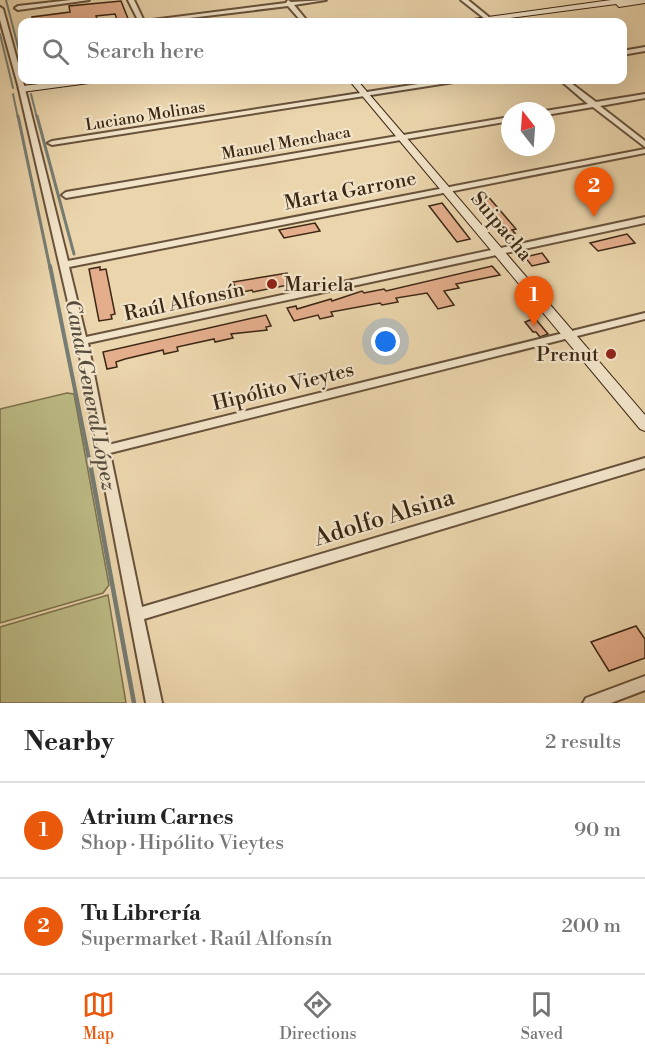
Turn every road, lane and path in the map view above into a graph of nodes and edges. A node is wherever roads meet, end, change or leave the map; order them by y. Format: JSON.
{"nodes":[{"id":1,"x":86,"y":0,"type":"edge"},
{"id":2,"x":131,"y":0,"type":"edge"},
{"id":3,"x":323,"y":0,"type":"edge"},
{"id":4,"x":464,"y":0,"type":"edge"},
{"id":5,"x":627,"y":0,"type":"edge"},
{"id":6,"x":645,"y":1,"type":"edge"},
{"id":7,"x":288,"y":2,"type":"edge"},
{"id":8,"x":18,"y":8,"type":"dead end"},
{"id":9,"x":0,"y":9,"type":"edge"},
{"id":10,"x":142,"y":18,"type":"edge"},
{"id":11,"x":173,"y":18,"type":"edge"},
{"id":12,"x":302,"y":18,"type":"edge"},
{"id":13,"x":486,"y":18,"type":"edge"},
{"id":14,"x":510,"y":18,"type":"edge"},
{"id":15,"x":513,"y":18,"type":"edge"},
{"id":16,"x":645,"y":50,"type":"edge"},
{"id":17,"x":627,"y":52,"type":"edge"},
{"id":18,"x":18,"y":76,"type":"edge"},
{"id":19,"x":20,"y":84,"type":"edge"},
{"id":20,"x":36,"y":84,"type":"edge"},
{"id":21,"x":50,"y":84,"type":"edge"},
{"id":22,"x":355,"y":84,"type":"edge"},
{"id":23,"x":428,"y":84,"type":"edge"},
{"id":24,"x":568,"y":84,"type":"edge"},
{"id":25,"x":21,"y":87,"type":"junction"},
{"id":26,"x":364,"y":94,"type":"junction"},
{"id":27,"x":645,"y":96,"type":"edge"},
{"id":28,"x":594,"y":104,"type":"junction"},
{"id":29,"x":555,"y":111,"type":"edge"},
{"id":30,"x":501,"y":121,"type":"edge"},
{"id":31,"x":402,"y":138,"type":"junction"},
{"id":32,"x":52,"y":143,"type":"dead end"},
{"id":33,"x":645,"y":145,"type":"edge"},
{"id":34,"x":645,"y":152,"type":"edge"},
{"id":35,"x":446,"y":190,"type":"junction"},
{"id":36,"x":66,"y":195,"type":"dead end"},
{"id":37,"x":645,"y":220,"type":"edge"},
{"id":38,"x":498,"y":252,"type":"junction"},
{"id":39,"x":63,"y":265,"type":"junction"},
{"id":40,"x":645,"y":316,"type":"edge"},
{"id":41,"x":568,"y":335,"type":"junction"},
{"id":42,"x":82,"y":341,"type":"junction"},
{"id":43,"x":645,"y":425,"type":"edge"},
{"id":44,"x":105,"y":450,"type":"junction"},
{"id":45,"x":645,"y":463,"type":"edge"},
{"id":46,"x":136,"y":615,"type":"junction"},
{"id":47,"x":645,"y":683,"type":"edge"},
{"id":48,"x":154,"y":703,"type":"edge"},
{"id":49,"x":591,"y":703,"type":"edge"}],
"edges":[{"from":1,"to":8,"type":"street"},
{"from":2,"to":10,"type":"street"},
{"from":3,"to":7,"type":"street"},
{"from":4,"to":13,"type":"street"},
{"from":5,"to":14,"type":"main road"},
{"from":6,"to":15,"type":"main road"},
{"from":7,"to":11,"type":"street"},
{"from":7,"to":12,"type":"street"},
{"from":9,"to":18,"type":"street"},
{"from":16,"to":17,"type":"street"},
{"from":19,"to":25,"type":"street"},
{"from":20,"to":25,"type":"main road"},
{"from":21,"to":25,"type":"main road"},
{"from":22,"to":26,"type":"main road","name":"Suipacha"},
{"from":23,"to":26,"type":"street","name":"Luciano Molinas"},
{"from":24,"to":28,"type":"street"},
{"from":25,"to":39,"type":"street"},
{"from":26,"to":31,"type":"main road","name":"Suipacha"},
{"from":26,"to":32,"type":"street","name":"Luciano Molinas"},
{"from":27,"to":28,"type":"street"},
{"from":28,"to":29,"type":"street"},
{"from":28,"to":33,"type":"street"},
{"from":30,"to":31,"type":"street","name":"Manuel Menchaca"},
{"from":31,"to":35,"type":"main road","name":"Suipacha"},
{"from":31,"to":36,"type":"street","name":"Manuel Menchaca"},
{"from":34,"to":35,"type":"street","name":"Marta Garrone"},
{"from":35,"to":38,"type":"main road","name":"Suipacha"},
{"from":35,"to":39,"type":"street","name":"Marta Garrone"},
{"from":37,"to":38,"type":"street","name":"Raúl Alfonsín"},
{"from":38,"to":41,"type":"main road","name":"Suipacha"},
{"from":38,"to":42,"type":"street","name":"Raúl Alfonsín"},
{"from":39,"to":42,"type":"street"},
{"from":40,"to":41,"type":"street","name":"Hipólito Vieytes"},
{"from":41,"to":43,"type":"main road","name":"Suipacha"},
{"from":41,"to":44,"type":"street","name":"Hipólito Vieytes"},
{"from":42,"to":44,"type":"street"},
{"from":44,"to":46,"type":"street"},
{"from":45,"to":46,"type":"street","name":"Adolfo Alsina"},
{"from":46,"to":48,"type":"street"},
{"from":47,"to":49,"type":"street"}]}
